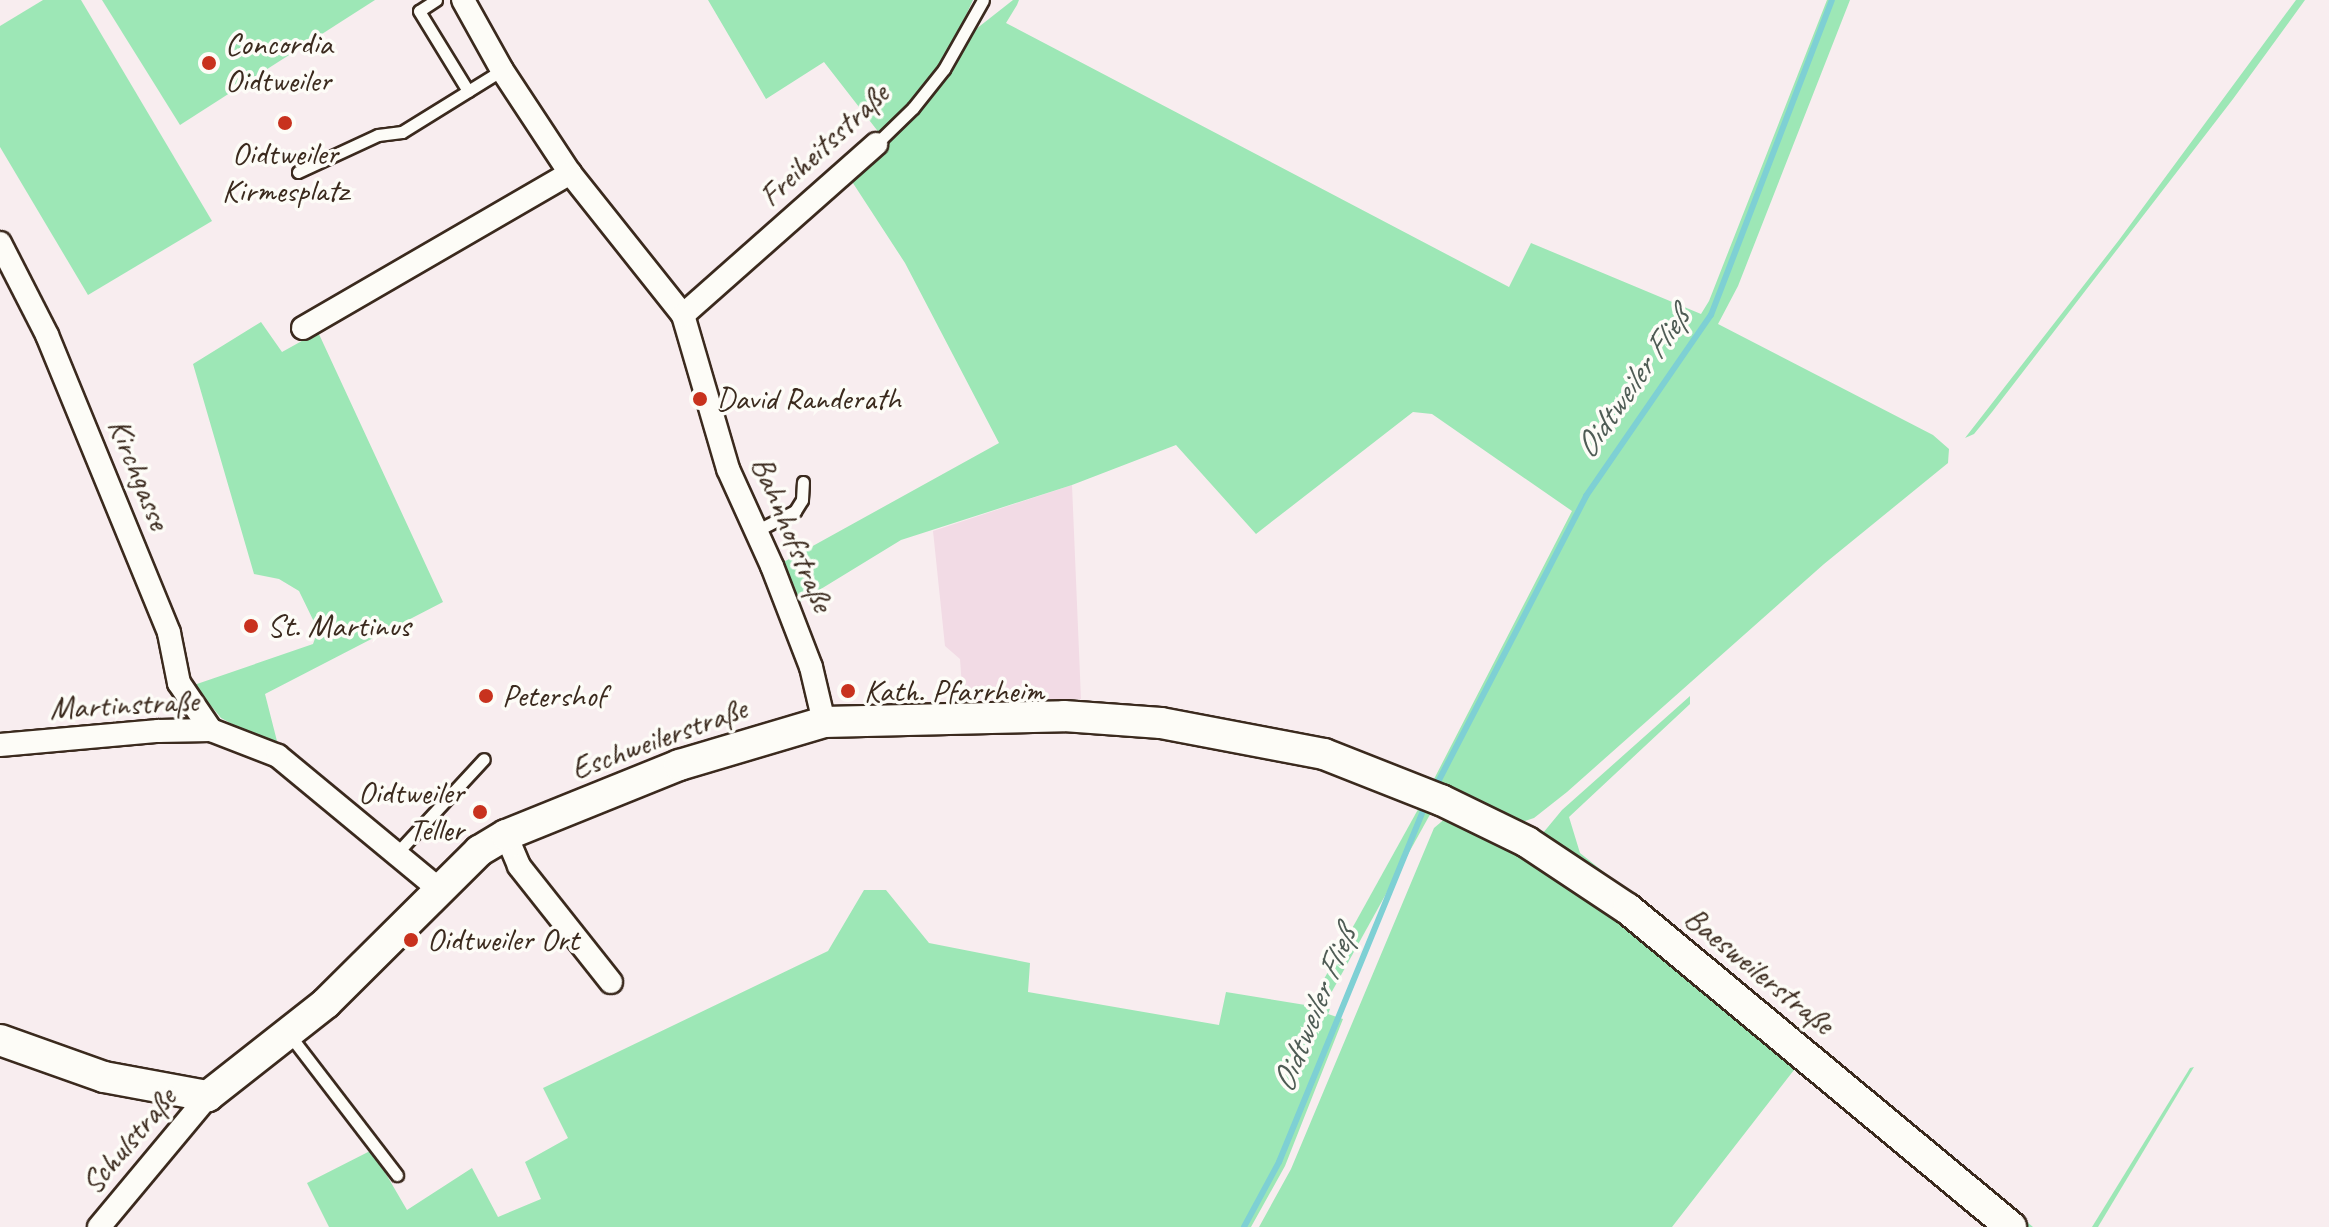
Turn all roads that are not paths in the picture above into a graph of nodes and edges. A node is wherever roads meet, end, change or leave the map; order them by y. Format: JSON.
{"nodes":[{"id":1,"x":436,"y":0,"type":"edge"},
{"id":2,"x":463,"y":0,"type":"edge"},
{"id":3,"x":983,"y":0,"type":"edge"},
{"id":4,"x":502,"y":70,"type":"junction"},
{"id":5,"x":468,"y":91,"type":"junction"},
{"id":6,"x":876,"y":144,"type":"joint"},
{"id":7,"x":298,"y":172,"type":"dead end"},
{"id":8,"x":570,"y":173,"type":"junction"},
{"id":9,"x":0,"y":243,"type":"edge"},
{"id":10,"x":683,"y":315,"type":"junction"},
{"id":11,"x":303,"y":328,"type":"dead end"},
{"id":12,"x":803,"y":482,"type":"dead end"},
{"id":13,"x":756,"y":531,"type":"junction"},
{"id":14,"x":824,"y":722,"type":"junction"},
{"id":15,"x":211,"y":730,"type":"junction"},
{"id":16,"x":0,"y":745,"type":"edge"},
{"id":17,"x":484,"y":759,"type":"dead end"},
{"id":18,"x":1441,"y":800,"type":"joint"},
{"id":19,"x":506,"y":835,"type":"junction"},
{"id":20,"x":396,"y":854,"type":"junction"},
{"id":21,"x":439,"y":889,"type":"junction"},
{"id":22,"x":611,"y":982,"type":"dead end"},
{"id":23,"x":288,"y":1033,"type":"junction"},
{"id":24,"x":0,"y":1040,"type":"edge"},
{"id":25,"x":208,"y":1096,"type":"junction"},
{"id":26,"x":397,"y":1175,"type":"dead end"},
{"id":27,"x":99,"y":1227,"type":"edge"},
{"id":28,"x":2011,"y":1227,"type":"edge"}],
"edges":[{"from":1,"to":5,"type":"lane"},
{"from":2,"to":4,"type":"street","name":"Bahnhofstraße"},
{"from":3,"to":6,"type":"lane","name":"Freiheitsstraße"},
{"from":4,"to":5,"type":"lane"},
{"from":4,"to":8,"type":"street","name":"Bahnhofstraße"},
{"from":5,"to":7,"type":"lane"},
{"from":6,"to":10,"type":"street","name":"Freiheitsstraße"},
{"from":8,"to":10,"type":"street","name":"Bahnhofstraße"},
{"from":8,"to":11,"type":"street"},
{"from":9,"to":15,"type":"street","name":"Kirchgasse"},
{"from":10,"to":13,"type":"street","name":"Bahnhofstraße"},
{"from":12,"to":13,"type":"lane"},
{"from":13,"to":14,"type":"street","name":"Bahnhofstraße"},
{"from":14,"to":18,"type":"street","name":"Eschweilerstraße"},
{"from":14,"to":19,"type":"street","name":"Eschweilerstraße"},
{"from":15,"to":16,"type":"street","name":"Martinstraße"},
{"from":15,"to":20,"type":"street","name":"Martinstraße"},
{"from":17,"to":20,"type":"lane"},
{"from":18,"to":28,"type":"street","name":"Baesweilerstraße"},
{"from":19,"to":21,"type":"street","name":"Eschweilerstraße"},
{"from":19,"to":22,"type":"street"},
{"from":20,"to":21,"type":"street","name":"Martinstraße"},
{"from":21,"to":23,"type":"street","name":"Eschweilerstraße"},
{"from":23,"to":25,"type":"street","name":"Eschweilerstraße"},
{"from":23,"to":26,"type":"lane"},
{"from":24,"to":25,"type":"street"},
{"from":25,"to":27,"type":"street","name":"Schulstraße"}]}
